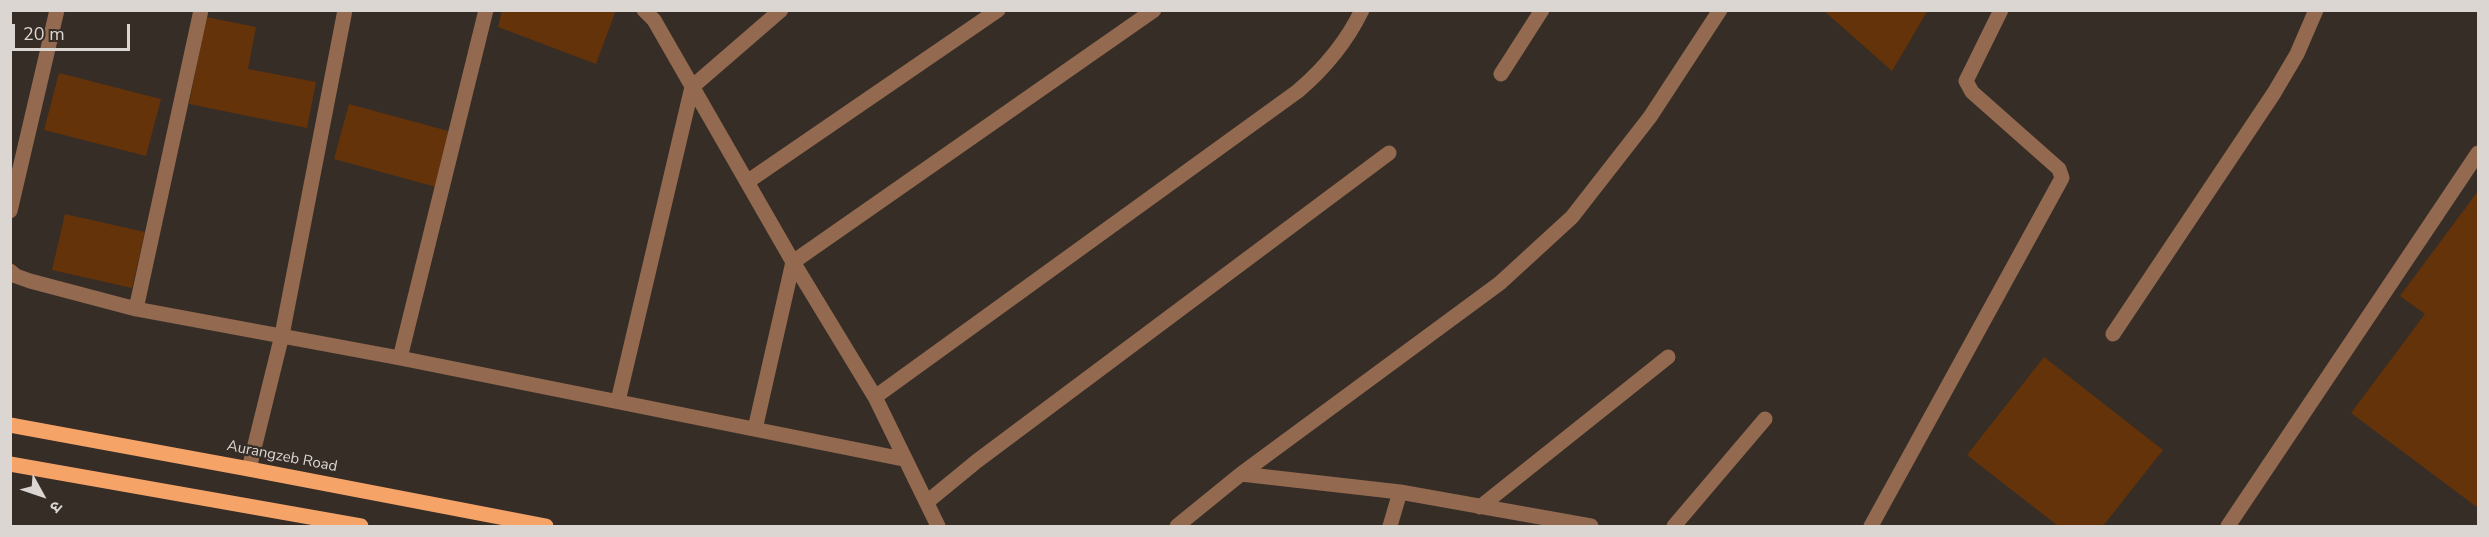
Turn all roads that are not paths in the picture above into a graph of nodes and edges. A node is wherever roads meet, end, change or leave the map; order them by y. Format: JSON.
{"nodes":[{"id":1,"x":57,"y":10,"type":"edge"},
{"id":2,"x":201,"y":10,"type":"edge"},
{"id":3,"x":345,"y":10,"type":"edge"},
{"id":4,"x":486,"y":10,"type":"edge"},
{"id":5,"x":644,"y":10,"type":"edge"},
{"id":6,"x":781,"y":10,"type":"edge"},
{"id":7,"x":998,"y":10,"type":"edge"},
{"id":8,"x":1154,"y":10,"type":"edge"},
{"id":9,"x":1362,"y":10,"type":"edge"},
{"id":10,"x":1542,"y":10,"type":"edge"},
{"id":11,"x":1720,"y":10,"type":"edge"},
{"id":12,"x":2001,"y":10,"type":"edge"},
{"id":13,"x":2316,"y":10,"type":"edge"},
{"id":14,"x":1501,"y":74,"type":"dead end"},
{"id":15,"x":692,"y":87,"type":"junction"},
{"id":16,"x":1389,"y":153,"type":"dead end"},
{"id":17,"x":2478,"y":153,"type":"edge"},
{"id":18,"x":747,"y":182,"type":"junction"},
{"id":19,"x":10,"y":211,"type":"edge"},
{"id":20,"x":793,"y":262,"type":"junction"},
{"id":21,"x":10,"y":271,"type":"edge"},
{"id":22,"x":136,"y":309,"type":"junction"},
{"id":23,"x":2113,"y":334,"type":"dead end"},
{"id":24,"x":282,"y":335,"type":"junction"},
{"id":25,"x":1668,"y":357,"type":"dead end"},
{"id":26,"x":400,"y":358,"type":"junction"},
{"id":27,"x":875,"y":397,"type":"junction"},
{"id":28,"x":618,"y":401,"type":"junction"},
{"id":29,"x":1765,"y":419,"type":"dead end"},
{"id":30,"x":10,"y":425,"type":"edge"},
{"id":31,"x":754,"y":429,"type":"junction"},
{"id":32,"x":903,"y":459,"type":"junction"},
{"id":33,"x":10,"y":464,"type":"edge"},
{"id":34,"x":249,"y":468,"type":"junction"},
{"id":35,"x":1241,"y":474,"type":"junction"},
{"id":36,"x":1400,"y":492,"type":"junction"},
{"id":37,"x":927,"y":502,"type":"junction"},
{"id":38,"x":1480,"y":507,"type":"junction"},
{"id":39,"x":361,"y":526,"type":"edge"},
{"id":40,"x":546,"y":526,"type":"edge"},
{"id":41,"x":938,"y":526,"type":"edge"},
{"id":42,"x":1177,"y":526,"type":"edge"},
{"id":43,"x":1390,"y":526,"type":"edge"},
{"id":44,"x":1591,"y":526,"type":"edge"},
{"id":45,"x":1674,"y":526,"type":"edge"},
{"id":46,"x":1871,"y":526,"type":"edge"},
{"id":47,"x":2228,"y":526,"type":"edge"}],
"edges":[{"from":1,"to":19,"type":"street"},
{"from":2,"to":22,"type":"street"},
{"from":3,"to":24,"type":"street"},
{"from":4,"to":26,"type":"street"},
{"from":5,"to":15,"type":"street"},
{"from":6,"to":15,"type":"street"},
{"from":7,"to":18,"type":"street"},
{"from":8,"to":20,"type":"street"},
{"from":9,"to":27,"type":"street"},
{"from":10,"to":14,"type":"street"},
{"from":11,"to":35,"type":"street"},
{"from":12,"to":46,"type":"street"},
{"from":13,"to":23,"type":"street"},
{"from":15,"to":18,"type":"street"},
{"from":15,"to":28,"type":"street"},
{"from":16,"to":37,"type":"street"},
{"from":17,"to":47,"type":"street"},
{"from":18,"to":20,"type":"street"},
{"from":20,"to":27,"type":"street"},
{"from":20,"to":31,"type":"street"},
{"from":21,"to":22,"type":"street"},
{"from":22,"to":24,"type":"street"},
{"from":24,"to":26,"type":"street"},
{"from":24,"to":34,"type":"street"},
{"from":25,"to":38,"type":"street"},
{"from":26,"to":28,"type":"street"},
{"from":27,"to":32,"type":"street"},
{"from":28,"to":31,"type":"street"},
{"from":29,"to":45,"type":"street"},
{"from":30,"to":34,"type":"main road","name":"Aurangzeb Road"},
{"from":31,"to":32,"type":"street"},
{"from":32,"to":37,"type":"street"},
{"from":33,"to":39,"type":"main road"},
{"from":34,"to":40,"type":"main road","name":"Aurangzeb Road"},
{"from":35,"to":36,"type":"street"},
{"from":35,"to":42,"type":"street"},
{"from":36,"to":38,"type":"street"},
{"from":36,"to":43,"type":"street"},
{"from":37,"to":41,"type":"street"},
{"from":38,"to":44,"type":"street"}]}
